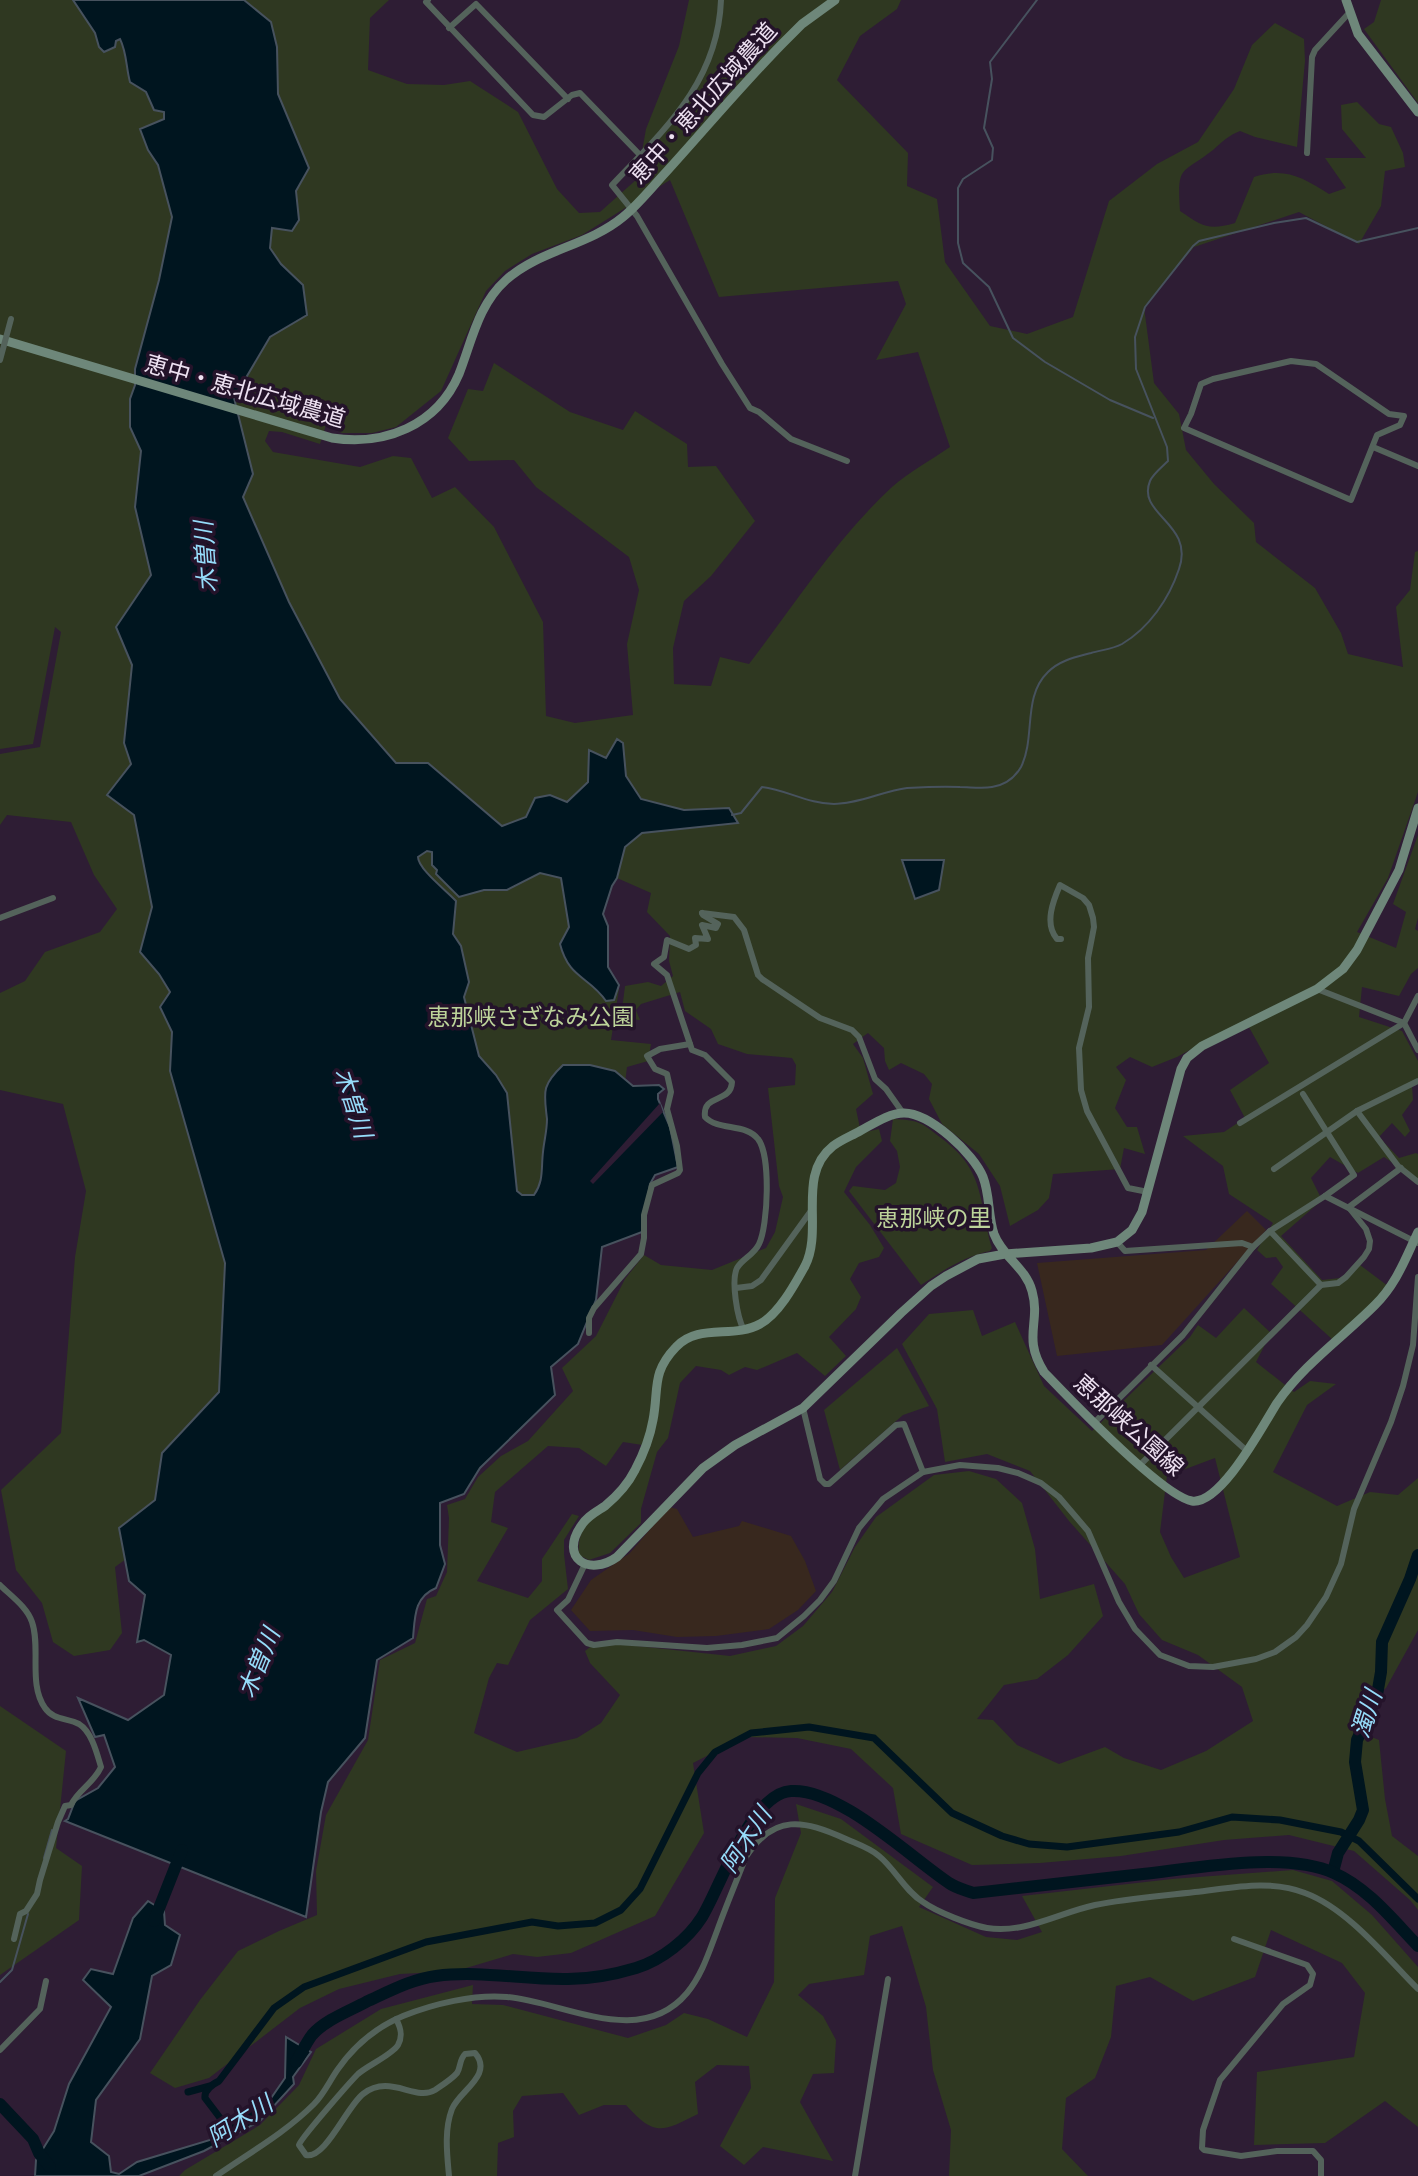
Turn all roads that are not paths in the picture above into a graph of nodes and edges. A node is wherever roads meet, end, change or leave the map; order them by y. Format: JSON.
{"nodes":[{"id":1,"x":428,"y":0,"type":"edge"},
{"id":2,"x":721,"y":0,"type":"edge"},
{"id":3,"x":835,"y":0,"type":"edge"},
{"id":4,"x":1346,"y":0,"type":"edge"},
{"id":5,"x":1349,"y":13,"type":"junction"},
{"id":6,"x":449,"y":28,"type":"junction"},
{"id":7,"x":568,"y":99,"type":"junction"},
{"id":8,"x":1418,"y":112,"type":"edge"},
{"id":9,"x":1307,"y":153,"type":"dead end"},
{"id":10,"x":640,"y":155,"type":"junction"},
{"id":11,"x":632,"y":209,"type":"junction"},
{"id":12,"x":11,"y":318,"type":"dead end"},
{"id":13,"x":0,"y":339,"type":"edge"},
{"id":14,"x":0,"y":360,"type":"edge"},
{"id":15,"x":1373,"y":447,"type":"junction"},
{"id":16,"x":847,"y":461,"type":"dead end"},
{"id":17,"x":1418,"y":466,"type":"edge"},
{"id":18,"x":1418,"y":808,"type":"edge"},
{"id":19,"x":53,"y":898,"type":"dead end"},
{"id":20,"x":0,"y":918,"type":"edge"},
{"id":21,"x":1061,"y":939,"type":"dead end"},
{"id":22,"x":1317,"y":989,"type":"junction"},
{"id":23,"x":1418,"y":996,"type":"edge"},
{"id":24,"x":1404,"y":1023,"type":"junction"},
{"id":25,"x":690,"y":1044,"type":"junction"},
{"id":26,"x":1418,"y":1050,"type":"edge"},
{"id":27,"x":1418,"y":1082,"type":"edge"},
{"id":28,"x":1303,"y":1094,"type":"dead end"},
{"id":29,"x":1357,"y":1111,"type":"junction"},
{"id":30,"x":903,"y":1112,"type":"junction"},
{"id":31,"x":1240,"y":1123,"type":"dead end"},
{"id":32,"x":1326,"y":1132,"type":"junction"},
{"id":33,"x":1401,"y":1168,"type":"junction"},
{"id":34,"x":1273,"y":1170,"type":"dead end"},
{"id":35,"x":1418,"y":1182,"type":"edge"},
{"id":36,"x":1148,"y":1192,"type":"junction"},
{"id":37,"x":1325,"y":1196,"type":"junction"},
{"id":38,"x":1349,"y":1207,"type":"junction"},
{"id":39,"x":813,"y":1208,"type":"junction"},
{"id":40,"x":1270,"y":1231,"type":"junction"},
{"id":41,"x":1417,"y":1239,"type":"edge"},
{"id":42,"x":1117,"y":1242,"type":"junction"},
{"id":43,"x":1253,"y":1247,"type":"junction"},
{"id":44,"x":1005,"y":1254,"type":"junction"},
{"id":45,"x":1418,"y":1277,"type":"edge"},
{"id":46,"x":1321,"y":1285,"type":"junction"},
{"id":47,"x":736,"y":1288,"type":"junction"},
{"id":48,"x":744,"y":1330,"type":"junction"},
{"id":49,"x":589,"y":1333,"type":"dead end"},
{"id":50,"x":1151,"y":1365,"type":"junction"},
{"id":51,"x":1199,"y":1407,"type":"junction"},
{"id":52,"x":803,"y":1408,"type":"junction"},
{"id":53,"x":1094,"y":1423,"type":"junction"},
{"id":54,"x":1247,"y":1451,"type":"junction"},
{"id":55,"x":1140,"y":1465,"type":"junction"},
{"id":56,"x":923,"y":1472,"type":"junction"},
{"id":57,"x":584,"y":1564,"type":"junction"},
{"id":58,"x":0,"y":1586,"type":"edge"},
{"id":59,"x":1234,"y":1939,"type":"dead end"},
{"id":60,"x":14,"y":1940,"type":"dead end"},
{"id":61,"x":888,"y":1979,"type":"dead end"},
{"id":62,"x":46,"y":1981,"type":"dead end"},
{"id":63,"x":1418,"y":1989,"type":"edge"},
{"id":64,"x":396,"y":2020,"type":"junction"},
{"id":65,"x":0,"y":2050,"type":"edge"},
{"id":66,"x":216,"y":2176,"type":"edge"},
{"id":67,"x":449,"y":2176,"type":"edge"},
{"id":68,"x":855,"y":2176,"type":"edge"},
{"id":69,"x":1321,"y":2176,"type":"edge"}],
"edges":[{"from":1,"to":6,"type":"street"},
{"from":2,"to":10,"type":"street"},
{"from":3,"to":11,"type":"street","name":"恵中・恵北広域農道"},
{"from":4,"to":5,"type":"street"},
{"from":5,"to":8,"type":"street"},
{"from":5,"to":9,"type":"street"},
{"from":6,"to":7,"type":"street"},
{"from":6,"to":7,"type":"street"},
{"from":7,"to":10,"type":"street"},
{"from":10,"to":11,"type":"street"},
{"from":11,"to":13,"type":"street","name":"恵中・恵北広域農道"},
{"from":11,"to":16,"type":"street"},
{"from":12,"to":14,"type":"street","bridge":true},
{"from":15,"to":15,"type":"street"},
{"from":15,"to":17,"type":"street"},
{"from":18,"to":22,"type":"street"},
{"from":19,"to":20,"type":"street"},
{"from":21,"to":36,"type":"street"},
{"from":22,"to":24,"type":"street"},
{"from":22,"to":36,"type":"street"},
{"from":23,"to":24,"type":"street"},
{"from":24,"to":26,"type":"street"},
{"from":24,"to":31,"type":"street"},
{"from":25,"to":30,"type":"street"},
{"from":25,"to":47,"type":"street"},
{"from":25,"to":49,"type":"street"},
{"from":27,"to":29,"type":"street"},
{"from":28,"to":32,"type":"street"},
{"from":29,"to":32,"type":"street"},
{"from":29,"to":33,"type":"street"},
{"from":30,"to":39,"type":"street"},
{"from":30,"to":44,"type":"street","name":"恵那峡公園線"},
{"from":32,"to":34,"type":"street"},
{"from":32,"to":37,"type":"street"},
{"from":33,"to":35,"type":"street"},
{"from":33,"to":38,"type":"street"},
{"from":36,"to":42,"type":"street"},
{"from":37,"to":38,"type":"street"},
{"from":37,"to":40,"type":"street"},
{"from":38,"to":41,"type":"street"},
{"from":38,"to":46,"type":"street"},
{"from":39,"to":47,"type":"street"},
{"from":39,"to":48,"type":"street"},
{"from":40,"to":43,"type":"street"},
{"from":40,"to":46,"type":"street"},
{"from":41,"to":54,"type":"street","name":"恵那峡公園線"},
{"from":42,"to":43,"type":"street"},
{"from":42,"to":44,"type":"street"},
{"from":43,"to":50,"type":"street"},
{"from":44,"to":52,"type":"street"},
{"from":44,"to":53,"type":"street","name":"恵那峡公園線"},
{"from":45,"to":56,"type":"street"},
{"from":46,"to":51,"type":"street"},
{"from":47,"to":48,"type":"street"},
{"from":48,"to":57,"type":"street"},
{"from":50,"to":51,"type":"street"},
{"from":50,"to":53,"type":"street"},
{"from":51,"to":54,"type":"street"},
{"from":51,"to":55,"type":"street"},
{"from":52,"to":56,"type":"street"},
{"from":52,"to":57,"type":"street"},
{"from":53,"to":55,"type":"street","name":"恵那峡公園線"},
{"from":54,"to":55,"type":"street","name":"恵那峡公園線"},
{"from":56,"to":57,"type":"street"},
{"from":58,"to":60,"type":"street"},
{"from":59,"to":69,"type":"street"},
{"from":61,"to":68,"type":"street"},
{"from":62,"to":65,"type":"street"},
{"from":63,"to":64,"type":"street"},
{"from":64,"to":66,"type":"street"},
{"from":64,"to":67,"type":"street"}]}
